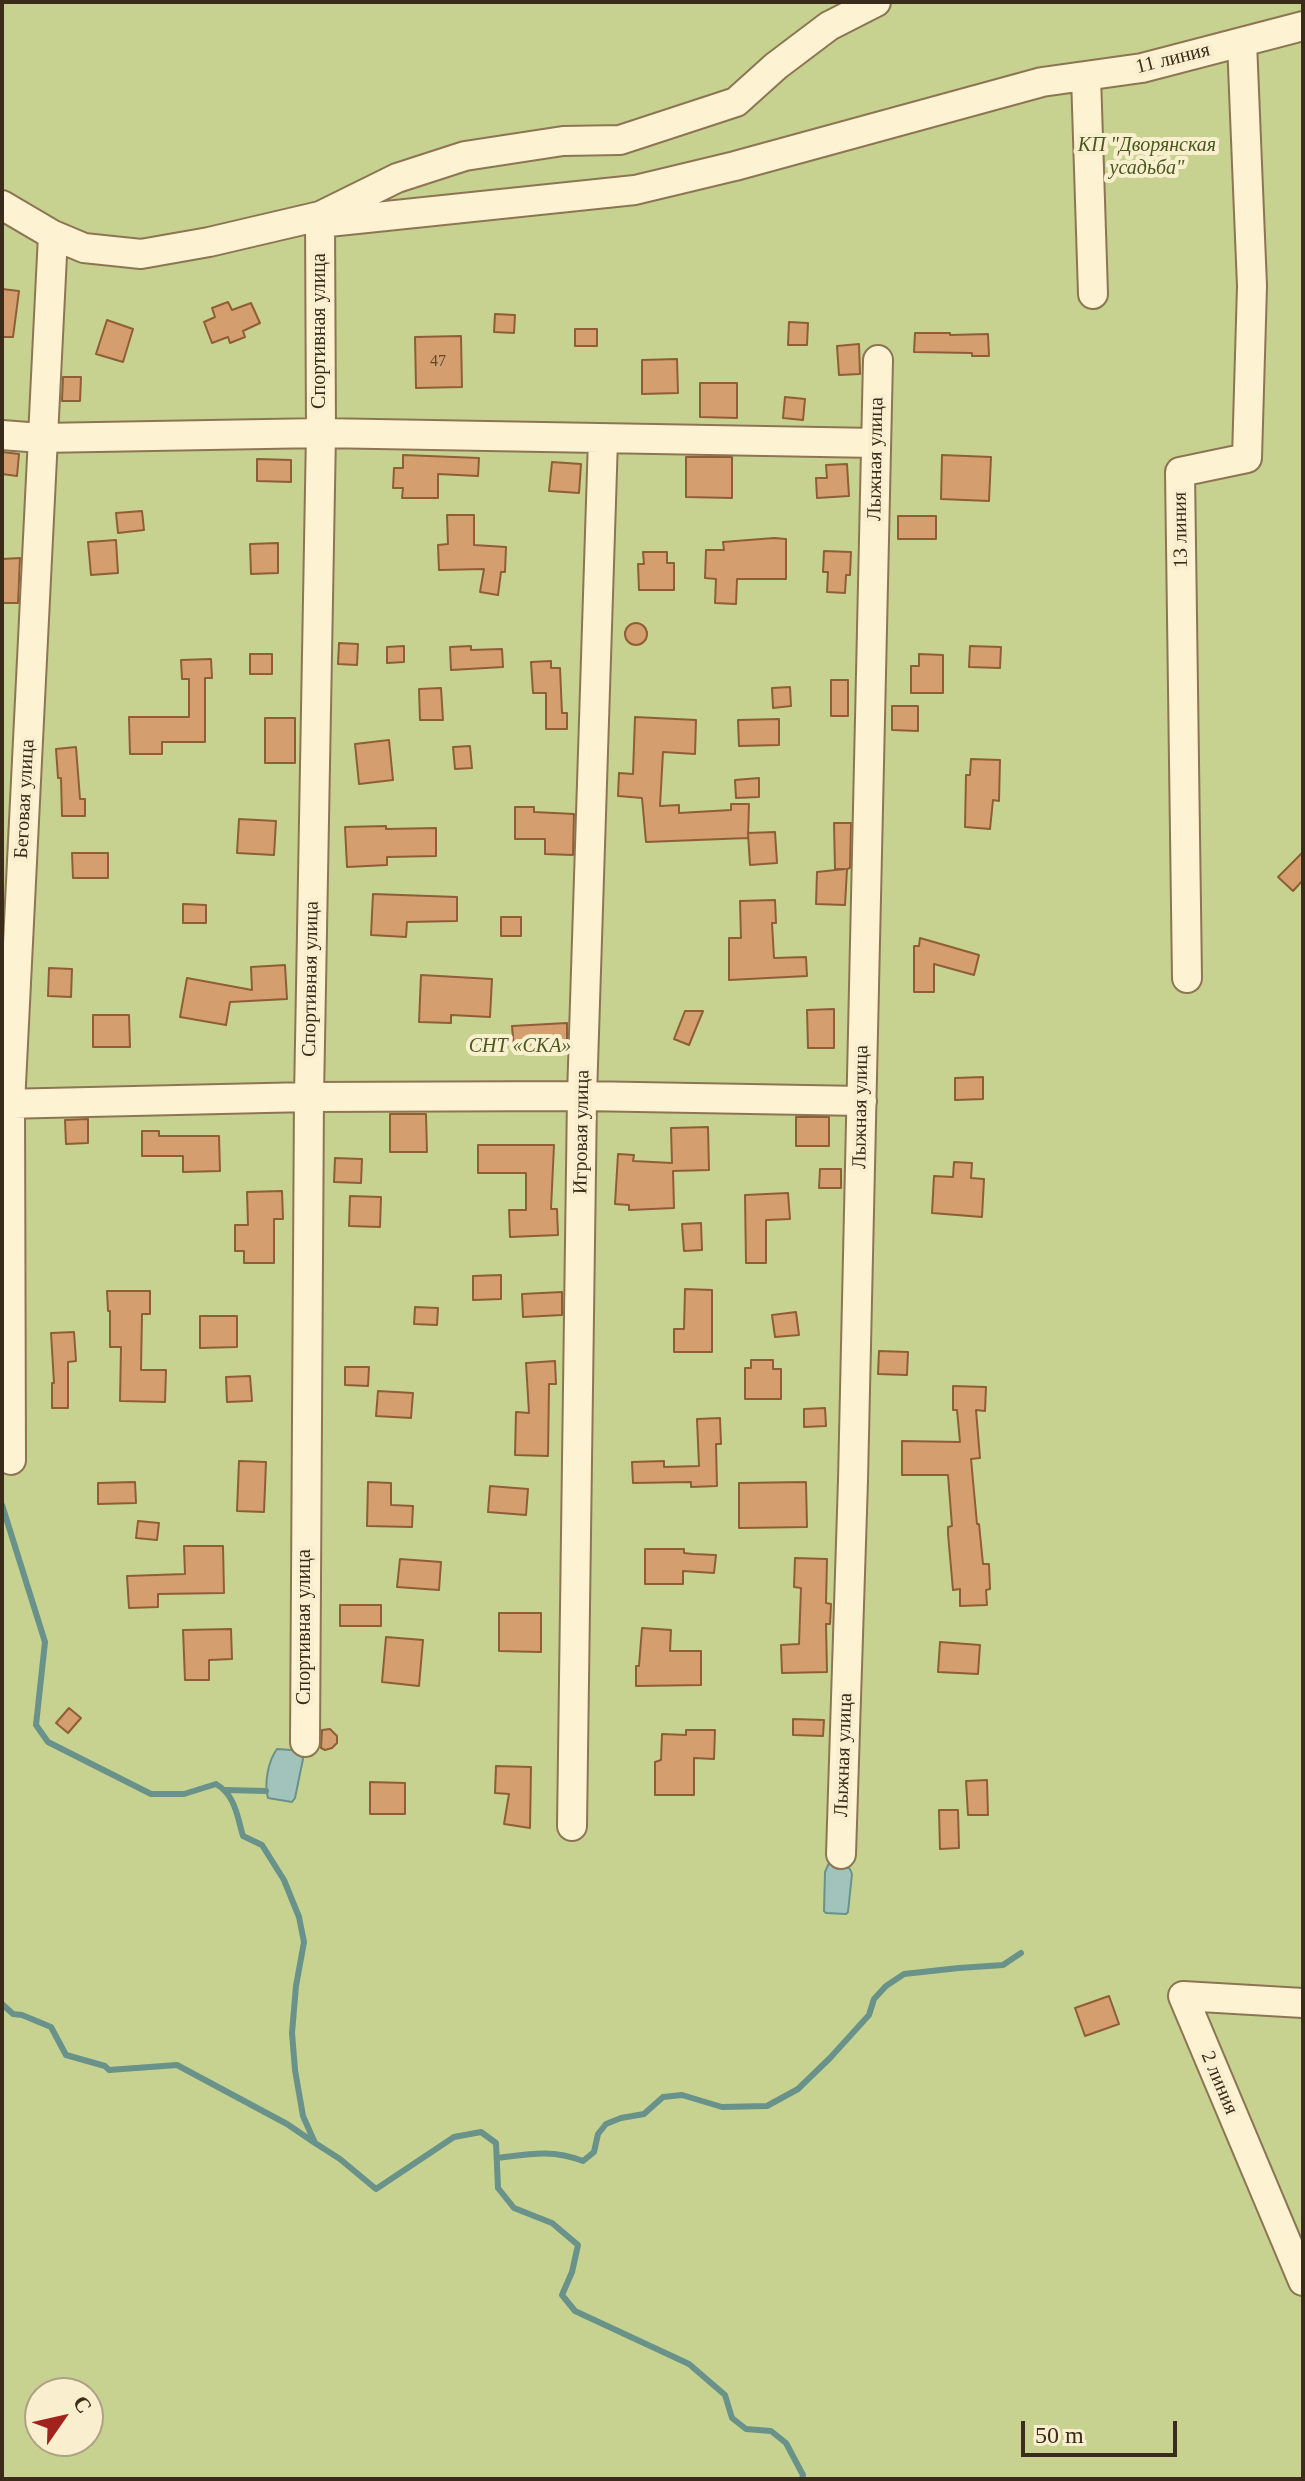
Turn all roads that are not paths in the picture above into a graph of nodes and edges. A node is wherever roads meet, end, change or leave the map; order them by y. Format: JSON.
{"nodes":[{"id":1,"x":876,"y":2,"type":"edge"},
{"id":2,"x":1303,"y":26,"type":"edge"},
{"id":3,"x":1242,"y":42,"type":"junction"},
{"id":4,"x":1086,"y":76,"type":"junction"},
{"id":5,"x":2,"y":205,"type":"edge"},
{"id":6,"x":320,"y":220,"type":"junction"},
{"id":7,"x":53,"y":235,"type":"junction"},
{"id":8,"x":1093,"y":294,"type":"dead end"},
{"id":9,"x":878,"y":360,"type":"dead end"},
{"id":10,"x":321,"y":433,"type":"junction"},
{"id":11,"x":2,"y":435,"type":"edge"},
{"id":12,"x":41,"y":438,"type":"junction"},
{"id":13,"x":603,"y":439,"type":"junction"},
{"id":14,"x":876,"y":443,"type":"junction"},
{"id":15,"x":1187,"y":978,"type":"dead end"},
{"id":16,"x":582,"y":1096,"type":"junction"},
{"id":17,"x":309,"y":1097,"type":"junction"},
{"id":18,"x":862,"y":1101,"type":"junction"},
{"id":19,"x":6,"y":1104,"type":"edge"},
{"id":20,"x":11,"y":1460,"type":"dead end"},
{"id":21,"x":305,"y":1742,"type":"dead end"},
{"id":22,"x":572,"y":1826,"type":"dead end"},
{"id":23,"x":841,"y":1854,"type":"dead end"},
{"id":24,"x":1303,"y":2003,"type":"edge"},
{"id":25,"x":1303,"y":2281,"type":"edge"}],
"edges":[{"from":1,"to":6,"type":"street"},
{"from":2,"to":3,"type":"street","name":"11 линия"},
{"from":3,"to":4,"type":"street","name":"11 линия"},
{"from":3,"to":15,"type":"street","name":"13 линия"},
{"from":4,"to":6,"type":"street","name":"11 линия"},
{"from":4,"to":8,"type":"street"},
{"from":5,"to":7,"type":"street"},
{"from":6,"to":7,"type":"street"},
{"from":6,"to":10,"type":"street","name":"Спортивная улица"},
{"from":7,"to":12,"type":"street","name":"Беговая улица"},
{"from":9,"to":14,"type":"street","name":"Лыжная улица"},
{"from":10,"to":12,"type":"street"},
{"from":10,"to":13,"type":"street"},
{"from":10,"to":17,"type":"street","name":"Спортивная улица"},
{"from":11,"to":12,"type":"street"},
{"from":12,"to":19,"type":"street","name":"Беговая улица"},
{"from":13,"to":14,"type":"street"},
{"from":13,"to":16,"type":"street","name":"Игровая улица"},
{"from":14,"to":18,"type":"street","name":"Лыжная улица"},
{"from":16,"to":17,"type":"street"},
{"from":16,"to":18,"type":"street"},
{"from":16,"to":22,"type":"street","name":"Игровая улица"},
{"from":17,"to":19,"type":"street"},
{"from":17,"to":21,"type":"street","name":"Спортивная улица"},
{"from":18,"to":23,"type":"street","name":"Лыжная улица"},
{"from":19,"to":20,"type":"street","name":"Беговая улица"},
{"from":24,"to":25,"type":"street","name":"2 линия"}]}
